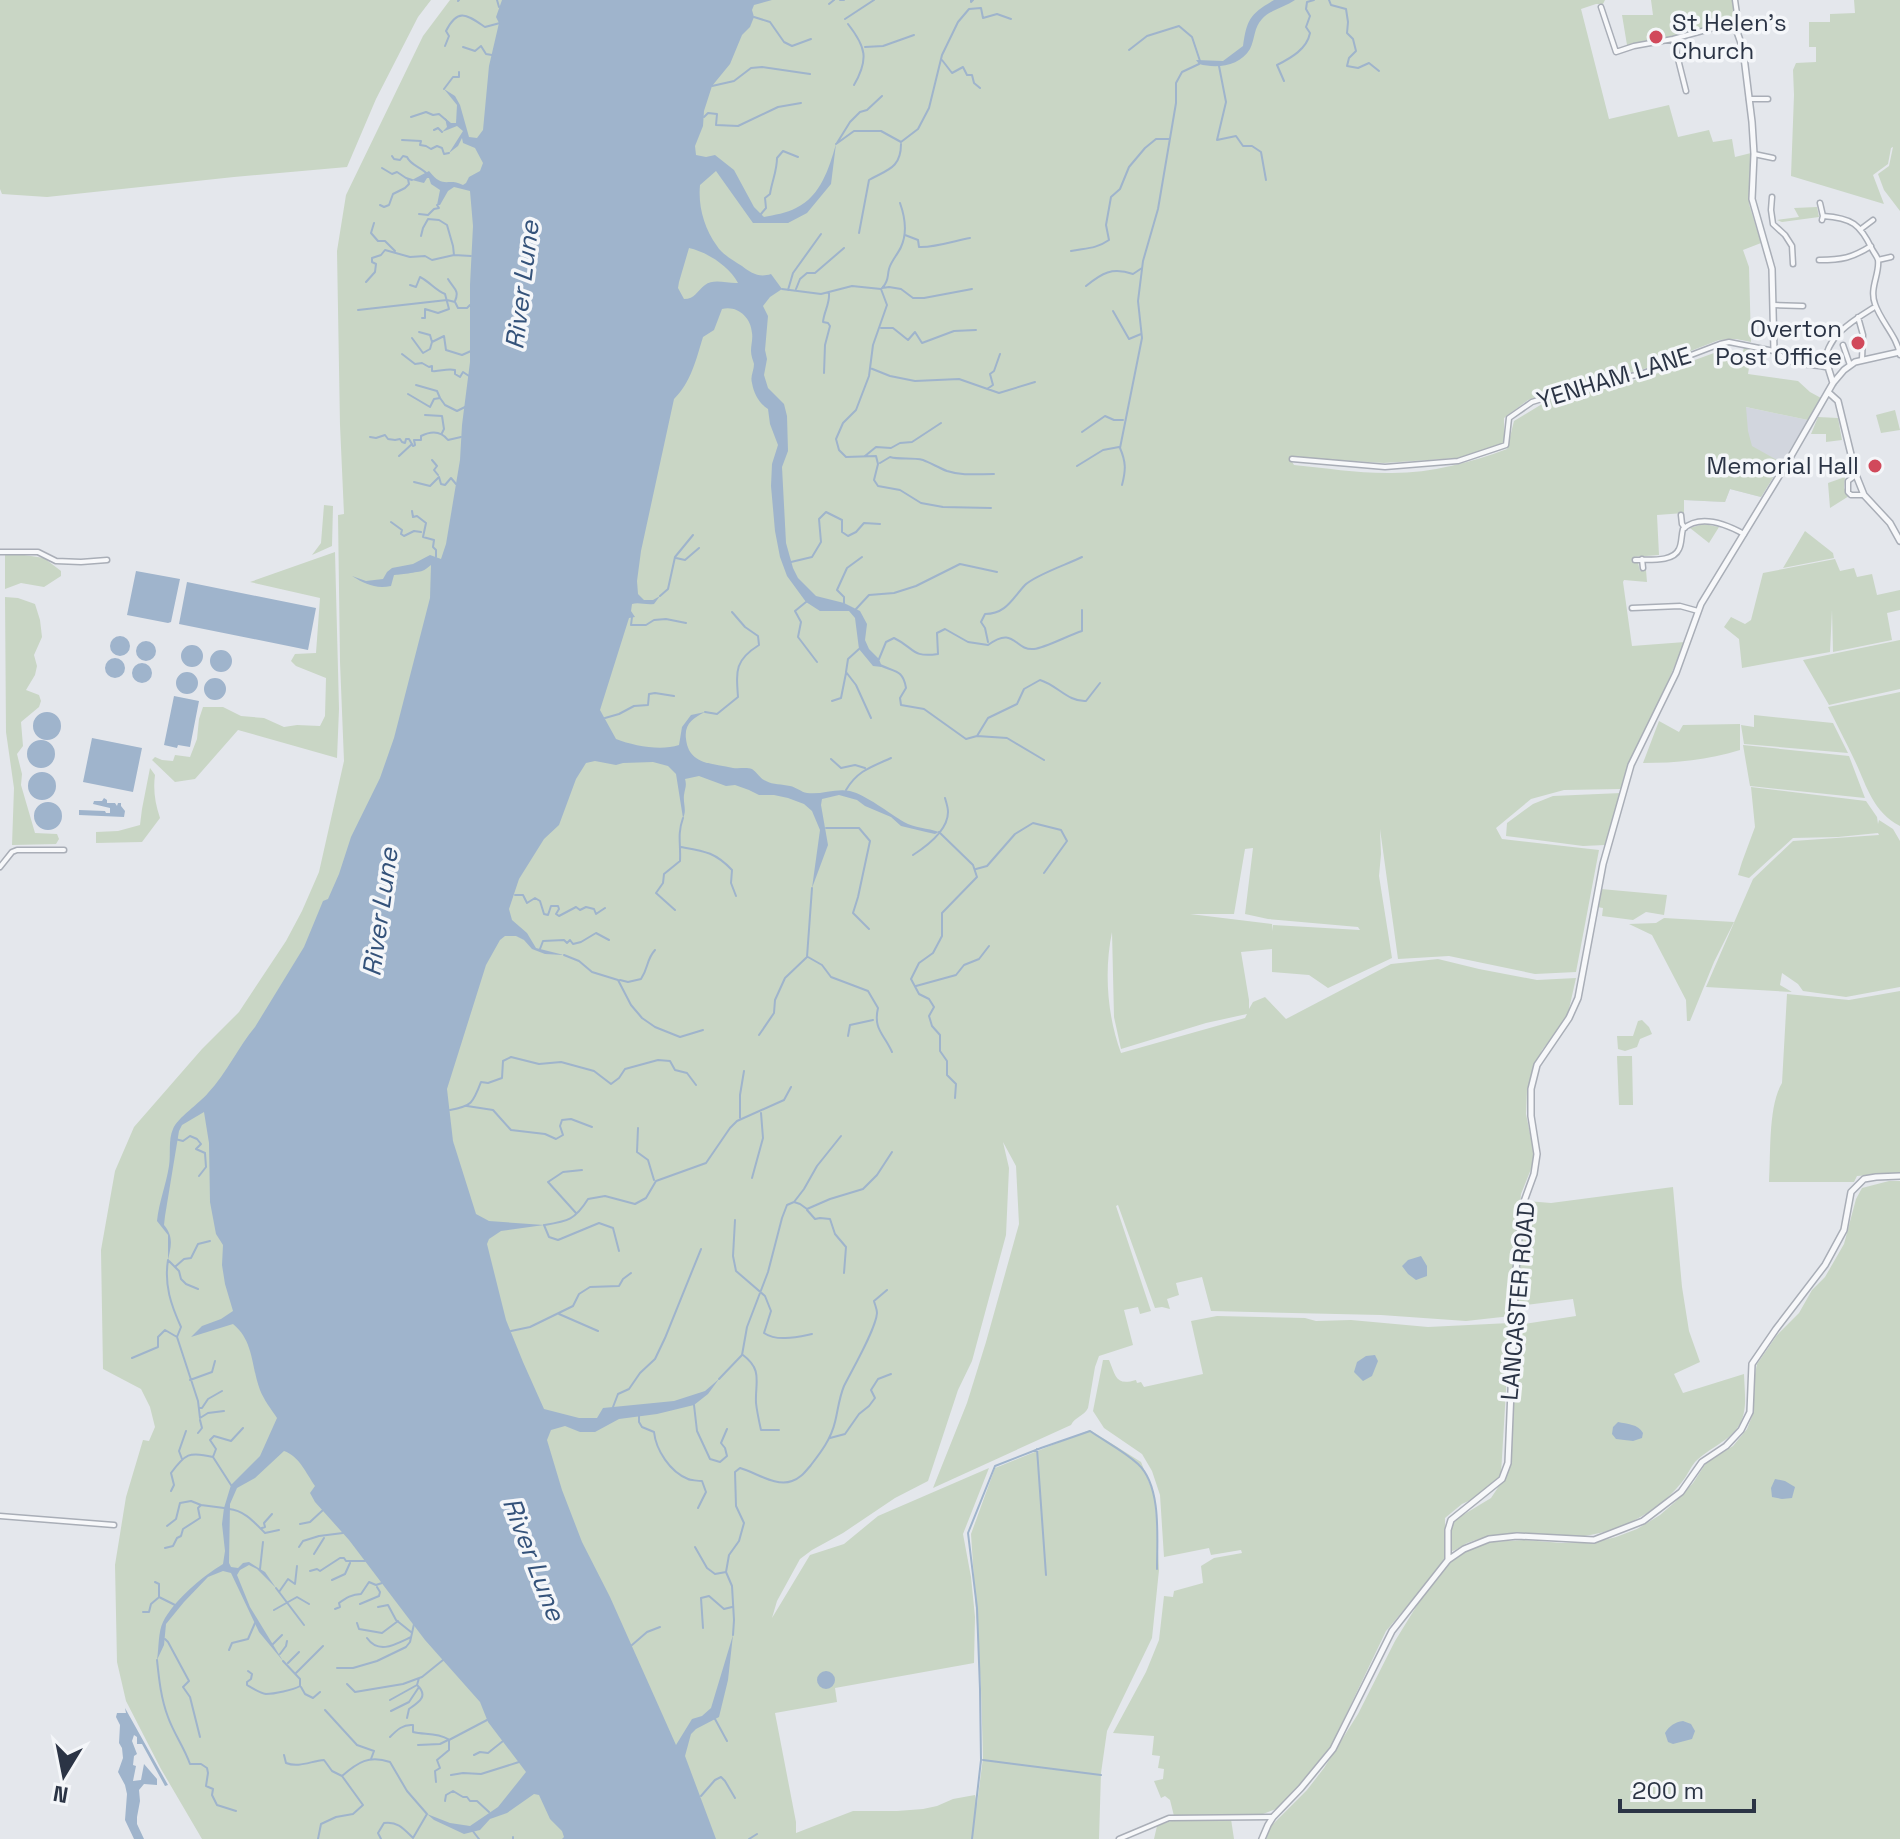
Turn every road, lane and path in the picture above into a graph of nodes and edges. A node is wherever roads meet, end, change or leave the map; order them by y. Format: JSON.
{"nodes":[{"id":1,"x":1735,"y":0,"type":"edge"},
{"id":2,"x":1601,"y":7,"type":"dead end"},
{"id":3,"x":1735,"y":26,"type":"junction"},
{"id":4,"x":1673,"y":39,"type":"junction"},
{"id":5,"x":1686,"y":91,"type":"dead end"},
{"id":6,"x":1749,"y":99,"type":"junction"},
{"id":7,"x":1768,"y":99,"type":"dead end"},
{"id":8,"x":1754,"y":154,"type":"junction"},
{"id":9,"x":1773,"y":158,"type":"dead end"},
{"id":10,"x":1772,"y":197,"type":"dead end"},
{"id":11,"x":1820,"y":203,"type":"dead end"},
{"id":12,"x":1873,"y":220,"type":"dead end"},
{"id":13,"x":1773,"y":224,"type":"junction"},
{"id":14,"x":1759,"y":228,"type":"junction"},
{"id":15,"x":1861,"y":229,"type":"junction"},
{"id":16,"x":1871,"y":246,"type":"junction"},
{"id":17,"x":1891,"y":257,"type":"dead end"},
{"id":18,"x":1819,"y":260,"type":"dead end"},
{"id":19,"x":1878,"y":260,"type":"junction"},
{"id":20,"x":1793,"y":264,"type":"dead end"},
{"id":21,"x":1773,"y":305,"type":"junction"},
{"id":22,"x":1803,"y":306,"type":"dead end"},
{"id":23,"x":1873,"y":308,"type":"dead end"},
{"id":24,"x":1858,"y":317,"type":"junction"},
{"id":25,"x":1843,"y":345,"type":"dead end"},
{"id":26,"x":1774,"y":351,"type":"junction"},
{"id":27,"x":1900,"y":353,"type":"edge"},
{"id":28,"x":1862,"y":359,"type":"junction"},
{"id":29,"x":1825,"y":365,"type":"junction"},
{"id":30,"x":1850,"y":365,"type":"junction"},
{"id":31,"x":1833,"y":383,"type":"junction"},
{"id":32,"x":1828,"y":392,"type":"junction"},
{"id":33,"x":1292,"y":459,"type":"dead end"},
{"id":34,"x":1856,"y":475,"type":"junction"},
{"id":35,"x":1864,"y":495,"type":"junction"},
{"id":36,"x":1681,"y":515,"type":"dead end"},
{"id":37,"x":1685,"y":528,"type":"junction"},
{"id":38,"x":1744,"y":534,"type":"junction"},
{"id":39,"x":1900,"y":541,"type":"edge"},
{"id":40,"x":0,"y":552,"type":"edge"},
{"id":41,"x":1642,"y":559,"type":"junction"},
{"id":42,"x":107,"y":560,"type":"dead end"},
{"id":43,"x":1635,"y":560,"type":"dead end"},
{"id":44,"x":1643,"y":568,"type":"dead end"},
{"id":45,"x":1632,"y":608,"type":"dead end"},
{"id":46,"x":1698,"y":611,"type":"junction"},
{"id":47,"x":64,"y":850,"type":"dead end"},
{"id":48,"x":0,"y":867,"type":"edge"},
{"id":49,"x":1900,"y":1176,"type":"edge"},
{"id":50,"x":0,"y":1516,"type":"edge"},
{"id":51,"x":114,"y":1525,"type":"dead end"},
{"id":52,"x":1448,"y":1560,"type":"junction"},
{"id":53,"x":1273,"y":1817,"type":"junction"},
{"id":54,"x":1119,"y":1839,"type":"edge"},
{"id":55,"x":1262,"y":1839,"type":"edge"}],
"edges":[{"from":1,"to":3,"type":"street"},
{"from":2,"to":4,"type":"street"},
{"from":3,"to":4,"type":"street"},
{"from":3,"to":6,"type":"street"},
{"from":4,"to":5,"type":"street"},
{"from":6,"to":7,"type":"street"},
{"from":6,"to":8,"type":"street"},
{"from":8,"to":9,"type":"street"},
{"from":8,"to":14,"type":"street"},
{"from":10,"to":13,"type":"street"},
{"from":11,"to":15,"type":"street"},
{"from":12,"to":15,"type":"street"},
{"from":13,"to":14,"type":"street"},
{"from":13,"to":20,"type":"street"},
{"from":14,"to":21,"type":"street"},
{"from":15,"to":16,"type":"street"},
{"from":16,"to":18,"type":"street"},
{"from":16,"to":19,"type":"street"},
{"from":17,"to":19,"type":"street"},
{"from":19,"to":27,"type":"street"},
{"from":21,"to":22,"type":"street"},
{"from":21,"to":26,"type":"street"},
{"from":23,"to":24,"type":"street"},
{"from":24,"to":28,"type":"street"},
{"from":24,"to":29,"type":"street"},
{"from":25,"to":30,"type":"street"},
{"from":26,"to":29,"type":"street"},
{"from":26,"to":33,"type":"street","name":"YENHAM LANE"},
{"from":27,"to":28,"type":"street"},
{"from":28,"to":30,"type":"street"},
{"from":29,"to":31,"type":"street"},
{"from":30,"to":31,"type":"street","name":"LANCASTER ROAD"},
{"from":31,"to":32,"type":"street","name":"LANCASTER ROAD"},
{"from":32,"to":34,"type":"street"},
{"from":32,"to":38,"type":"street","name":"LANCASTER ROAD"},
{"from":34,"to":35,"type":"street"},
{"from":34,"to":35,"type":"street"},
{"from":35,"to":39,"type":"street"},
{"from":36,"to":37,"type":"street"},
{"from":37,"to":38,"type":"street"},
{"from":37,"to":41,"type":"street"},
{"from":38,"to":46,"type":"street","name":"LANCASTER ROAD"},
{"from":40,"to":42,"type":"street"},
{"from":41,"to":43,"type":"street"},
{"from":41,"to":44,"type":"street"},
{"from":45,"to":46,"type":"street"},
{"from":46,"to":52,"type":"street","name":"LANCASTER ROAD"},
{"from":47,"to":48,"type":"street"},
{"from":49,"to":52,"type":"street"},
{"from":50,"to":51,"type":"street"},
{"from":52,"to":53,"type":"street"},
{"from":53,"to":54,"type":"street"},
{"from":53,"to":55,"type":"street"}]}
